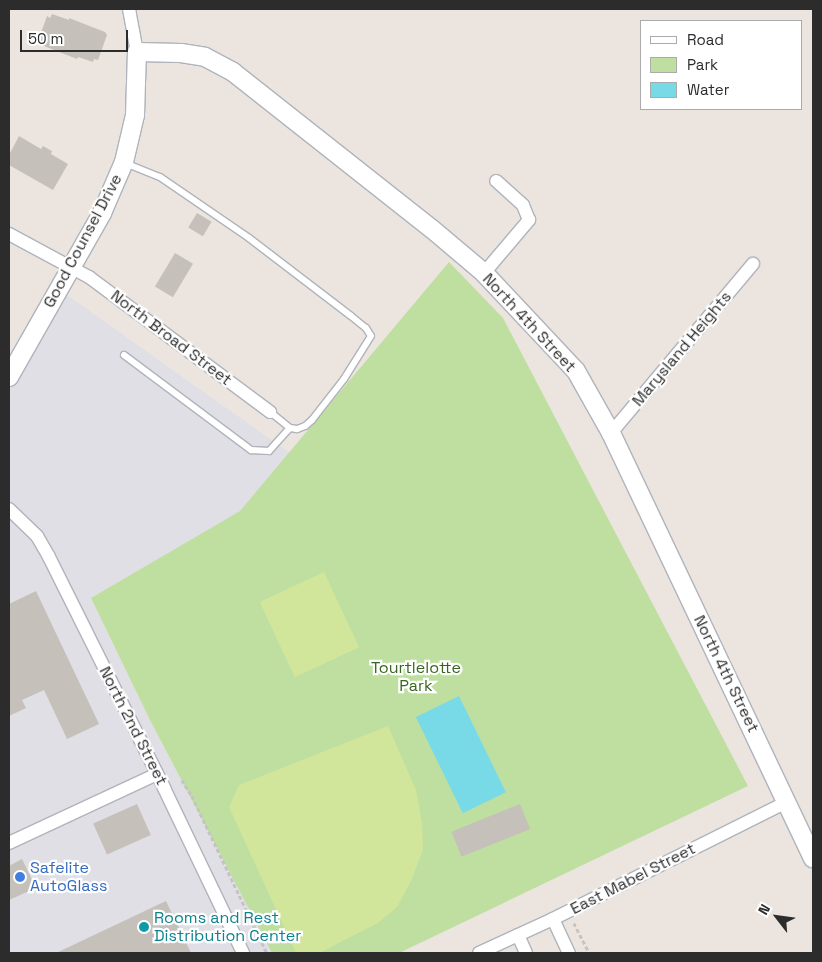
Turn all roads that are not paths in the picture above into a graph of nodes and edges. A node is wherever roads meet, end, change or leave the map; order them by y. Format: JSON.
{"nodes":[{"id":1,"x":129,"y":9,"type":"edge"},
{"id":2,"x":137,"y":52,"type":"junction"},
{"id":3,"x":124,"y":162,"type":"junction"},
{"id":4,"x":496,"y":182,"type":"dead end"},
{"id":5,"x":9,"y":234,"type":"edge"},
{"id":6,"x":753,"y":264,"type":"dead end"},
{"id":7,"x":70,"y":268,"type":"junction"},
{"id":8,"x":484,"y":273,"type":"junction"},
{"id":9,"x":124,"y":355,"type":"dead end"},
{"id":10,"x":9,"y":378,"type":"edge"},
{"id":11,"x":270,"y":412,"type":"joint"},
{"id":12,"x":290,"y":428,"type":"junction"},
{"id":13,"x":611,"y":434,"type":"junction"},
{"id":14,"x":9,"y":509,"type":"edge"},
{"id":15,"x":157,"y":774,"type":"junction"},
{"id":16,"x":787,"y":802,"type":"junction"},
{"id":17,"x":9,"y":843,"type":"edge"},
{"id":18,"x":813,"y":858,"type":"edge"},
{"id":19,"x":553,"y":919,"type":"junction"},
{"id":20,"x":518,"y":935,"type":"junction"},
{"id":21,"x":243,"y":953,"type":"edge"},
{"id":22,"x":479,"y":953,"type":"edge"},
{"id":23,"x":526,"y":953,"type":"edge"},
{"id":24,"x":569,"y":953,"type":"edge"}],
"edges":[{"from":1,"to":2,"type":"street","name":"Good Counsel Drive"},
{"from":2,"to":3,"type":"street","name":"Good Counsel Drive"},
{"from":2,"to":8,"type":"street","name":"North 4th Street"},
{"from":3,"to":7,"type":"street","name":"Good Counsel Drive"},
{"from":3,"to":12,"type":"lane"},
{"from":4,"to":8,"type":"street"},
{"from":5,"to":7,"type":"street","name":"North Broad Street"},
{"from":6,"to":13,"type":"street","name":"Marysland Heights"},
{"from":7,"to":10,"type":"street","name":"Good Counsel Drive"},
{"from":7,"to":11,"type":"street","name":"North Broad Street"},
{"from":8,"to":13,"type":"street","name":"North 4th Street"},
{"from":9,"to":12,"type":"lane"},
{"from":11,"to":12,"type":"lane"},
{"from":13,"to":16,"type":"street","name":"North 4th Street"},
{"from":14,"to":15,"type":"street","name":"North 2nd Street"},
{"from":15,"to":17,"type":"street"},
{"from":15,"to":21,"type":"street","name":"North 2nd Street"},
{"from":16,"to":18,"type":"street","name":"North 4th Street"},
{"from":16,"to":19,"type":"street","name":"East Mabel Street"},
{"from":19,"to":20,"type":"street","name":"East Mabel Street"},
{"from":19,"to":24,"type":"street"},
{"from":20,"to":22,"type":"street","name":"East Mabel Street"},
{"from":20,"to":23,"type":"street"}]}
